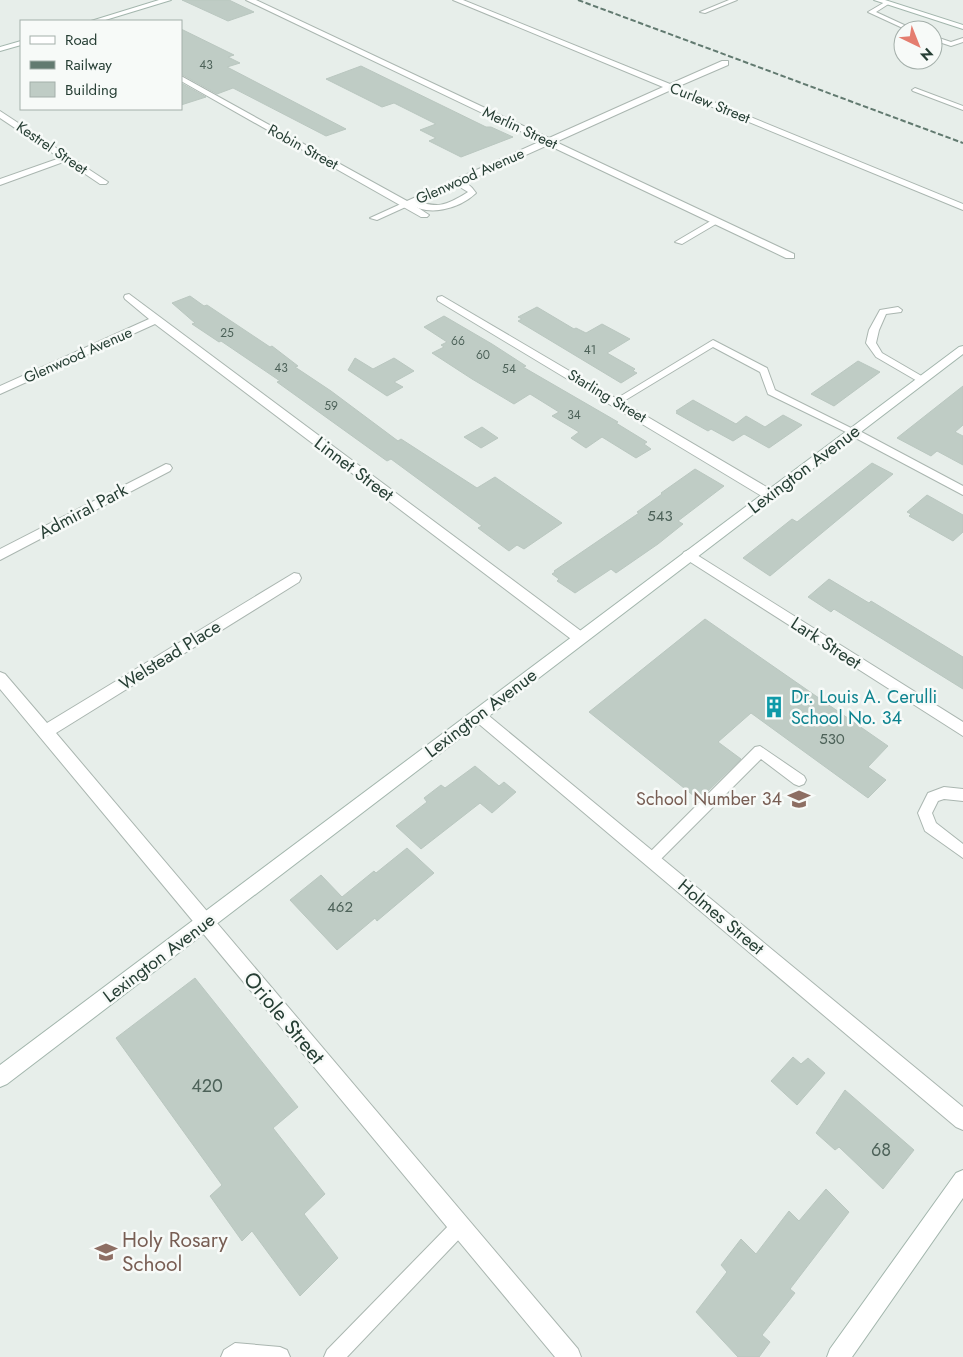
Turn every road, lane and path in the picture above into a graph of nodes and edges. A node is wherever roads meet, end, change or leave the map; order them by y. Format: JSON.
{"nodes":[{"id":1,"x":167,"y":0,"type":"edge"},
{"id":2,"x":250,"y":0,"type":"edge"},
{"id":3,"x":457,"y":0,"type":"edge"},
{"id":4,"x":734,"y":0,"type":"edge"},
{"id":5,"x":878,"y":0,"type":"edge"},
{"id":6,"x":887,"y":3,"type":"junction"},
{"id":7,"x":703,"y":12,"type":"dead end"},
{"id":8,"x":98,"y":20,"type":"edge"},
{"id":9,"x":893,"y":22,"type":"edge"},
{"id":10,"x":963,"y":27,"type":"edge"},
{"id":11,"x":963,"y":40,"type":"edge"},
{"id":12,"x":943,"y":41,"type":"edge"},
{"id":13,"x":20,"y":43,"type":"edge"},
{"id":14,"x":0,"y":49,"type":"edge"},
{"id":15,"x":725,"y":63,"type":"dead end"},
{"id":16,"x":182,"y":79,"type":"edge"},
{"id":17,"x":670,"y":87,"type":"junction"},
{"id":18,"x":915,"y":90,"type":"dead end"},
{"id":19,"x":963,"y":108,"type":"edge"},
{"id":20,"x":0,"y":114,"type":"edge"},
{"id":21,"x":549,"y":141,"type":"junction"},
{"id":22,"x":67,"y":158,"type":"junction"},
{"id":23,"x":0,"y":182,"type":"edge"},
{"id":24,"x":103,"y":182,"type":"dead end"},
{"id":25,"x":458,"y":182,"type":"junction"},
{"id":26,"x":409,"y":203,"type":"junction"},
{"id":27,"x":963,"y":207,"type":"edge"},
{"id":28,"x":424,"y":215,"type":"dead end"},
{"id":29,"x":374,"y":218,"type":"dead end"},
{"id":30,"x":718,"y":221,"type":"junction"},
{"id":31,"x":679,"y":242,"type":"dead end"},
{"id":32,"x":790,"y":256,"type":"dead end"},
{"id":33,"x":129,"y":297,"type":"dead end"},
{"id":34,"x":442,"y":299,"type":"dead end"},
{"id":35,"x":898,"y":310,"type":"dead end"},
{"id":36,"x":156,"y":320,"type":"junction"},
{"id":37,"x":963,"y":349,"type":"edge"},
{"id":38,"x":922,"y":380,"type":"junction"},
{"id":39,"x":0,"y":390,"type":"edge"},
{"id":40,"x":616,"y":402,"type":"junction"},
{"id":41,"x":854,"y":432,"type":"junction"},
{"id":42,"x":166,"y":468,"type":"dead end"},
{"id":43,"x":963,"y":491,"type":"edge"},
{"id":44,"x":770,"y":495,"type":"junction"},
{"id":45,"x":0,"y":555,"type":"edge"},
{"id":46,"x":689,"y":555,"type":"junction"},
{"id":47,"x":294,"y":578,"type":"dead end"},
{"id":48,"x":580,"y":638,"type":"junction"},
{"id":49,"x":0,"y":678,"type":"edge"},
{"id":50,"x":478,"y":715,"type":"junction"},
{"id":51,"x":963,"y":730,"type":"edge"},
{"id":52,"x":45,"y":732,"type":"junction"},
{"id":53,"x":799,"y":780,"type":"dead end"},
{"id":54,"x":963,"y":795,"type":"edge"},
{"id":55,"x":963,"y":852,"type":"edge"},
{"id":56,"x":652,"y":859,"type":"junction"},
{"id":57,"x":204,"y":923,"type":"junction"},
{"id":58,"x":0,"y":1077,"type":"edge"},
{"id":59,"x":963,"y":1120,"type":"edge"},
{"id":60,"x":963,"y":1180,"type":"edge"},
{"id":61,"x":460,"y":1226,"type":"junction"},
{"id":62,"x":231,"y":1357,"type":"edge"},
{"id":63,"x":280,"y":1357,"type":"edge"},
{"id":64,"x":334,"y":1357,"type":"edge"},
{"id":65,"x":570,"y":1357,"type":"edge"},
{"id":66,"x":838,"y":1357,"type":"edge"}],
"edges":[{"from":1,"to":8,"type":"street"},
{"from":2,"to":21,"type":"street","name":"Merlin Street"},
{"from":3,"to":17,"type":"street","name":"Curlew Street"},
{"from":4,"to":7,"type":"lane"},
{"from":5,"to":6,"type":"street"},
{"from":6,"to":9,"type":"lane"},
{"from":6,"to":10,"type":"street"},
{"from":11,"to":12,"type":"lane"},
{"from":13,"to":14,"type":"street"},
{"from":15,"to":17,"type":"street","name":"Glenwood Avenue"},
{"from":16,"to":26,"type":"street","name":"Robin Street"},
{"from":17,"to":21,"type":"street","name":"Glenwood Avenue"},
{"from":17,"to":27,"type":"street","name":"Curlew Street"},
{"from":18,"to":19,"type":"lane"},
{"from":20,"to":22,"type":"street","name":"Kestrel Street"},
{"from":21,"to":25,"type":"street","name":"Glenwood Avenue"},
{"from":21,"to":30,"type":"street","name":"Merlin Street"},
{"from":22,"to":23,"type":"street"},
{"from":22,"to":24,"type":"street","name":"Kestrel Street"},
{"from":25,"to":26,"type":"street","name":"Glenwood Avenue"},
{"from":25,"to":26,"type":"lane"},
{"from":26,"to":28,"type":"street","name":"Robin Street"},
{"from":26,"to":29,"type":"lane"},
{"from":30,"to":31,"type":"lane"},
{"from":30,"to":32,"type":"street","name":"Merlin Street"},
{"from":33,"to":36,"type":"street","name":"Linnet Street"},
{"from":34,"to":40,"type":"street","name":"Starling Street"},
{"from":35,"to":38,"type":"lane"},
{"from":36,"to":39,"type":"street","name":"Glenwood Avenue"},
{"from":36,"to":48,"type":"street","name":"Linnet Street"},
{"from":37,"to":38,"type":"street","name":"Lexington Avenue"},
{"from":38,"to":41,"type":"street","name":"Lexington Avenue"},
{"from":40,"to":41,"type":"lane"},
{"from":40,"to":44,"type":"street","name":"Starling Street"},
{"from":41,"to":43,"type":"street"},
{"from":41,"to":44,"type":"street","name":"Lexington Avenue"},
{"from":42,"to":45,"type":"street","name":"Admiral Park"},
{"from":44,"to":46,"type":"street","name":"Lexington Avenue"},
{"from":46,"to":48,"type":"street","name":"Lexington Avenue"},
{"from":46,"to":51,"type":"street","name":"Lark Street"},
{"from":47,"to":52,"type":"street","name":"Welstead Place"},
{"from":48,"to":50,"type":"street","name":"Lexington Avenue"},
{"from":49,"to":52,"type":"street","name":"Oriole Street"},
{"from":50,"to":56,"type":"street","name":"Holmes Street"},
{"from":50,"to":57,"type":"street","name":"Lexington Avenue"},
{"from":52,"to":57,"type":"street","name":"Oriole Street"},
{"from":53,"to":56,"type":"lane"},
{"from":54,"to":55,"type":"lane"},
{"from":56,"to":59,"type":"street","name":"Holmes Street"},
{"from":57,"to":58,"type":"street","name":"Lexington Avenue"},
{"from":57,"to":61,"type":"street","name":"Oriole Street"},
{"from":60,"to":66,"type":"street"},
{"from":61,"to":64,"type":"lane"},
{"from":61,"to":65,"type":"street","name":"Oriole Street"},
{"from":62,"to":63,"type":"lane"}]}
